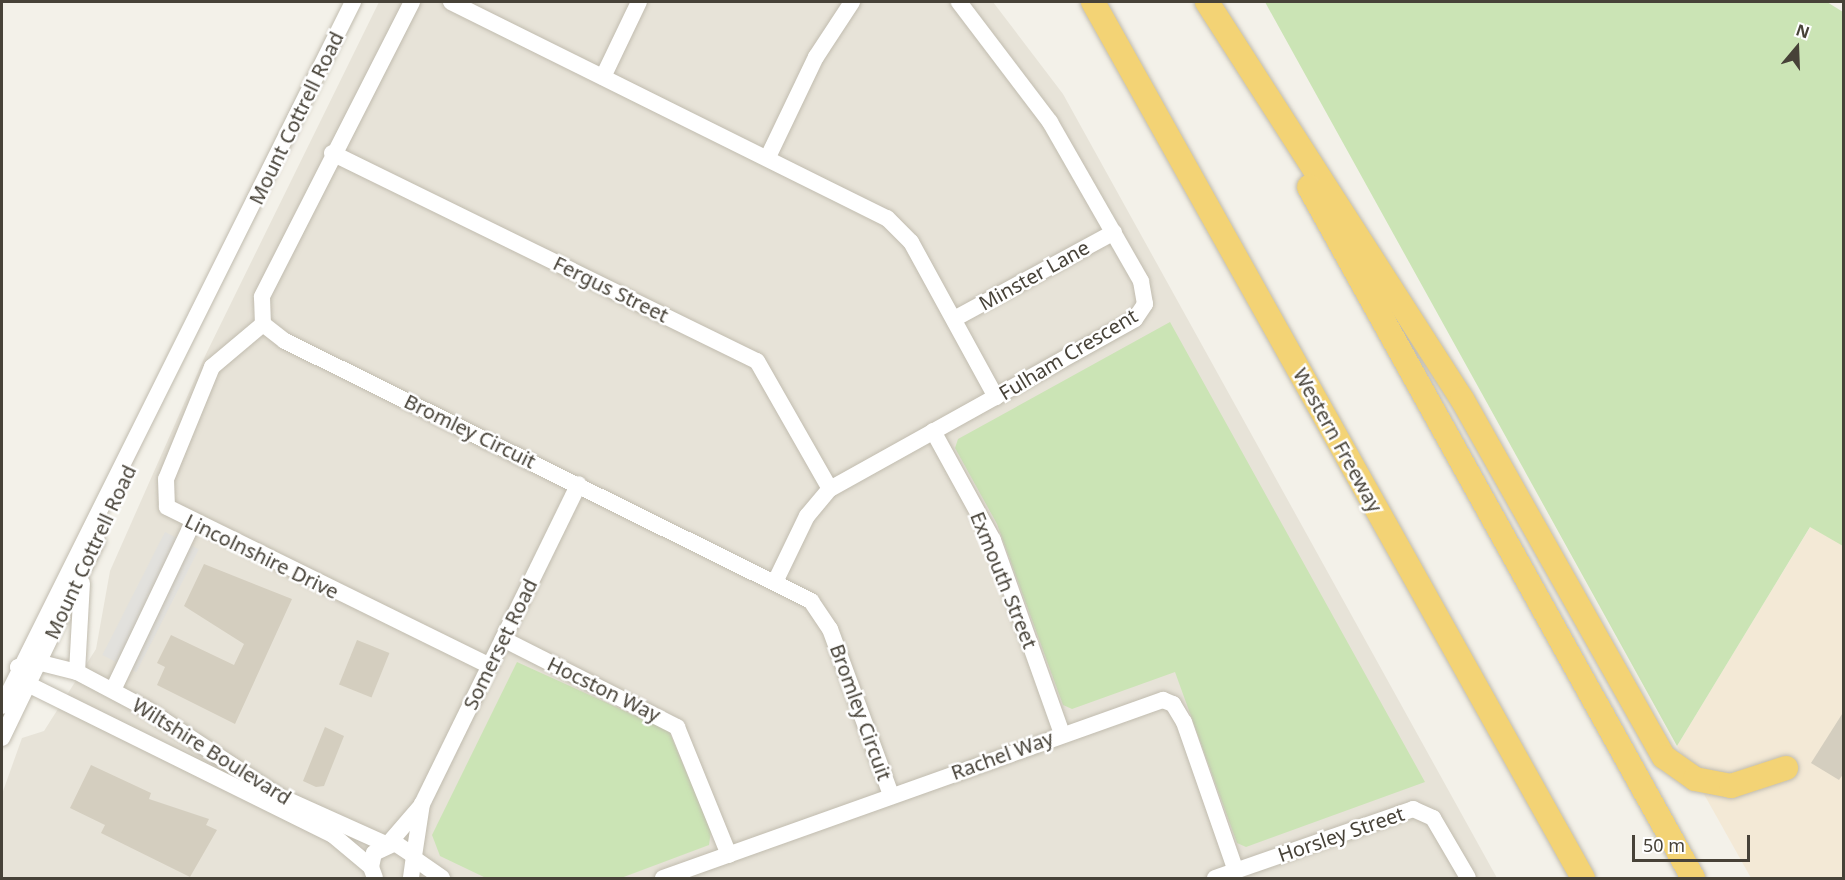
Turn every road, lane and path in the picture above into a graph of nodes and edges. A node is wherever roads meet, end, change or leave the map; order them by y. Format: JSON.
{"nodes":[{"id":1,"x":353,"y":2,"type":"edge"},
{"id":2,"x":412,"y":2,"type":"edge"},
{"id":3,"x":451,"y":2,"type":"edge"},
{"id":4,"x":639,"y":2,"type":"edge"},
{"id":5,"x":852,"y":2,"type":"edge"},
{"id":6,"x":959,"y":2,"type":"edge"},
{"id":7,"x":1093,"y":2,"type":"edge"},
{"id":8,"x":1206,"y":2,"type":"edge"},
{"id":9,"x":603,"y":76,"type":"junction"},
{"id":10,"x":332,"y":153,"type":"junction"},
{"id":11,"x":768,"y":157,"type":"junction"},
{"id":12,"x":1114,"y":232,"type":"junction"},
{"id":13,"x":954,"y":319,"type":"junction"},
{"id":14,"x":262,"y":324,"type":"junction"},
{"id":15,"x":176,"y":365,"type":"junction"},
{"id":16,"x":996,"y":397,"type":"junction"},
{"id":17,"x":933,"y":431,"type":"junction"},
{"id":18,"x":579,"y":484,"type":"junction"},
{"id":19,"x":830,"y":489,"type":"junction"},
{"id":20,"x":193,"y":522,"type":"junction"},
{"id":21,"x":83,"y":570,"type":"junction"},
{"id":22,"x":776,"y":580,"type":"junction"},
{"id":23,"x":503,"y":639,"type":"junction"},
{"id":24,"x":37,"y":663,"type":"junction"},
{"id":25,"x":490,"y":666,"type":"junction"},
{"id":26,"x":18,"y":668,"type":"junction"},
{"id":27,"x":77,"y":672,"type":"junction"},
{"id":28,"x":27,"y":684,"type":"junction"},
{"id":29,"x":113,"y":690,"type":"junction"},
{"id":30,"x":2,"y":706,"type":"edge"},
{"id":31,"x":1062,"y":734,"type":"junction"},
{"id":32,"x":2,"y":738,"type":"edge"},
{"id":33,"x":1786,"y":768,"type":"dead end"},
{"id":34,"x":891,"y":795,"type":"junction"},
{"id":35,"x":422,"y":804,"type":"junction"},
{"id":36,"x":388,"y":844,"type":"junction"},
{"id":37,"x":729,"y":855,"type":"junction"},
{"id":38,"x":414,"y":857,"type":"junction"},
{"id":39,"x":1236,"y":871,"type":"junction"},
{"id":40,"x":373,"y":875,"type":"edge"},
{"id":41,"x":411,"y":879,"type":"edge"},
{"id":42,"x":442,"y":879,"type":"edge"},
{"id":43,"x":663,"y":879,"type":"edge"},
{"id":44,"x":1215,"y":879,"type":"edge"},
{"id":45,"x":1468,"y":879,"type":"edge"},
{"id":46,"x":1583,"y":879,"type":"edge"},
{"id":47,"x":1693,"y":879,"type":"edge"}],
"edges":[{"from":1,"to":15,"type":"street","name":"Mount Cottrell Road"},
{"from":2,"to":10,"type":"street"},
{"from":3,"to":9,"type":"street"},
{"from":4,"to":9,"type":"street"},
{"from":5,"to":11,"type":"street"},
{"from":6,"to":12,"type":"street","name":"Fulham Crescent"},
{"from":7,"to":46,"type":"highway","name":"Western Freeway"},
{"from":8,"to":33,"type":"highway"},
{"from":8,"to":47,"type":"highway"},
{"from":9,"to":11,"type":"street"},
{"from":10,"to":14,"type":"street"},
{"from":10,"to":19,"type":"street","name":"Fergus Street"},
{"from":11,"to":13,"type":"street"},
{"from":12,"to":13,"type":"street","name":"Minster Lane"},
{"from":12,"to":16,"type":"street","name":"Fulham Crescent"},
{"from":13,"to":16,"type":"street"},
{"from":14,"to":18,"type":"street","name":"Bromley Circuit"},
{"from":14,"to":20,"type":"street","name":"Lincolnshire Drive"},
{"from":15,"to":21,"type":"street","name":"Mount Cottrell Road"},
{"from":15,"to":26,"type":"street","name":"Mount Cottrell Road"},
{"from":16,"to":17,"type":"street","name":"Fulham Crescent"},
{"from":17,"to":19,"type":"street","name":"Fulham Crescent"},
{"from":17,"to":31,"type":"street","name":"Exmouth Street"},
{"from":18,"to":22,"type":"street","name":"Bromley Circuit"},
{"from":18,"to":23,"type":"street","name":"Somerset Road"},
{"from":19,"to":22,"type":"street","name":"Fulham Crescent"},
{"from":20,"to":25,"type":"street","name":"Lincolnshire Drive"},
{"from":20,"to":29,"type":"street"},
{"from":21,"to":24,"type":"street","name":"Mount Cottrell Road"},
{"from":21,"to":27,"type":"street"},
{"from":22,"to":34,"type":"street","name":"Bromley Circuit"},
{"from":23,"to":25,"type":"street","name":"Somerset Road"},
{"from":23,"to":37,"type":"street","name":"Hocston Way"},
{"from":24,"to":26,"type":"street"},
{"from":24,"to":27,"type":"street","name":"Wiltshire Boulevard"},
{"from":24,"to":28,"type":"street","name":"Mount Cottrell Road"},
{"from":25,"to":35,"type":"street","name":"Somerset Road"},
{"from":26,"to":28,"type":"street"},
{"from":26,"to":30,"type":"street","name":"Mount Cottrell Road"},
{"from":27,"to":29,"type":"street","name":"Wiltshire Boulevard"},
{"from":28,"to":32,"type":"street","name":"Mount Cottrell Road"},
{"from":28,"to":40,"type":"street","name":"Wiltshire Boulevard"},
{"from":29,"to":36,"type":"street","name":"Wiltshire Boulevard"},
{"from":31,"to":34,"type":"street","name":"Rachel Way"},
{"from":31,"to":39,"type":"street","name":"Rachel Way"},
{"from":34,"to":37,"type":"street","name":"Rachel Way"},
{"from":35,"to":36,"type":"street","name":"Somerset Road"},
{"from":35,"to":38,"type":"street","name":"Somerset Road"},
{"from":36,"to":38,"type":"street","name":"Wiltshire Boulevard"},
{"from":36,"to":40,"type":"street","name":"Somerset Road"},
{"from":37,"to":43,"type":"street","name":"Rachel Way"},
{"from":38,"to":41,"type":"street","name":"Somerset Road"},
{"from":38,"to":42,"type":"street"},
{"from":39,"to":44,"type":"street","name":"Horsley Street"},
{"from":39,"to":45,"type":"street","name":"Horsley Street"}]}
